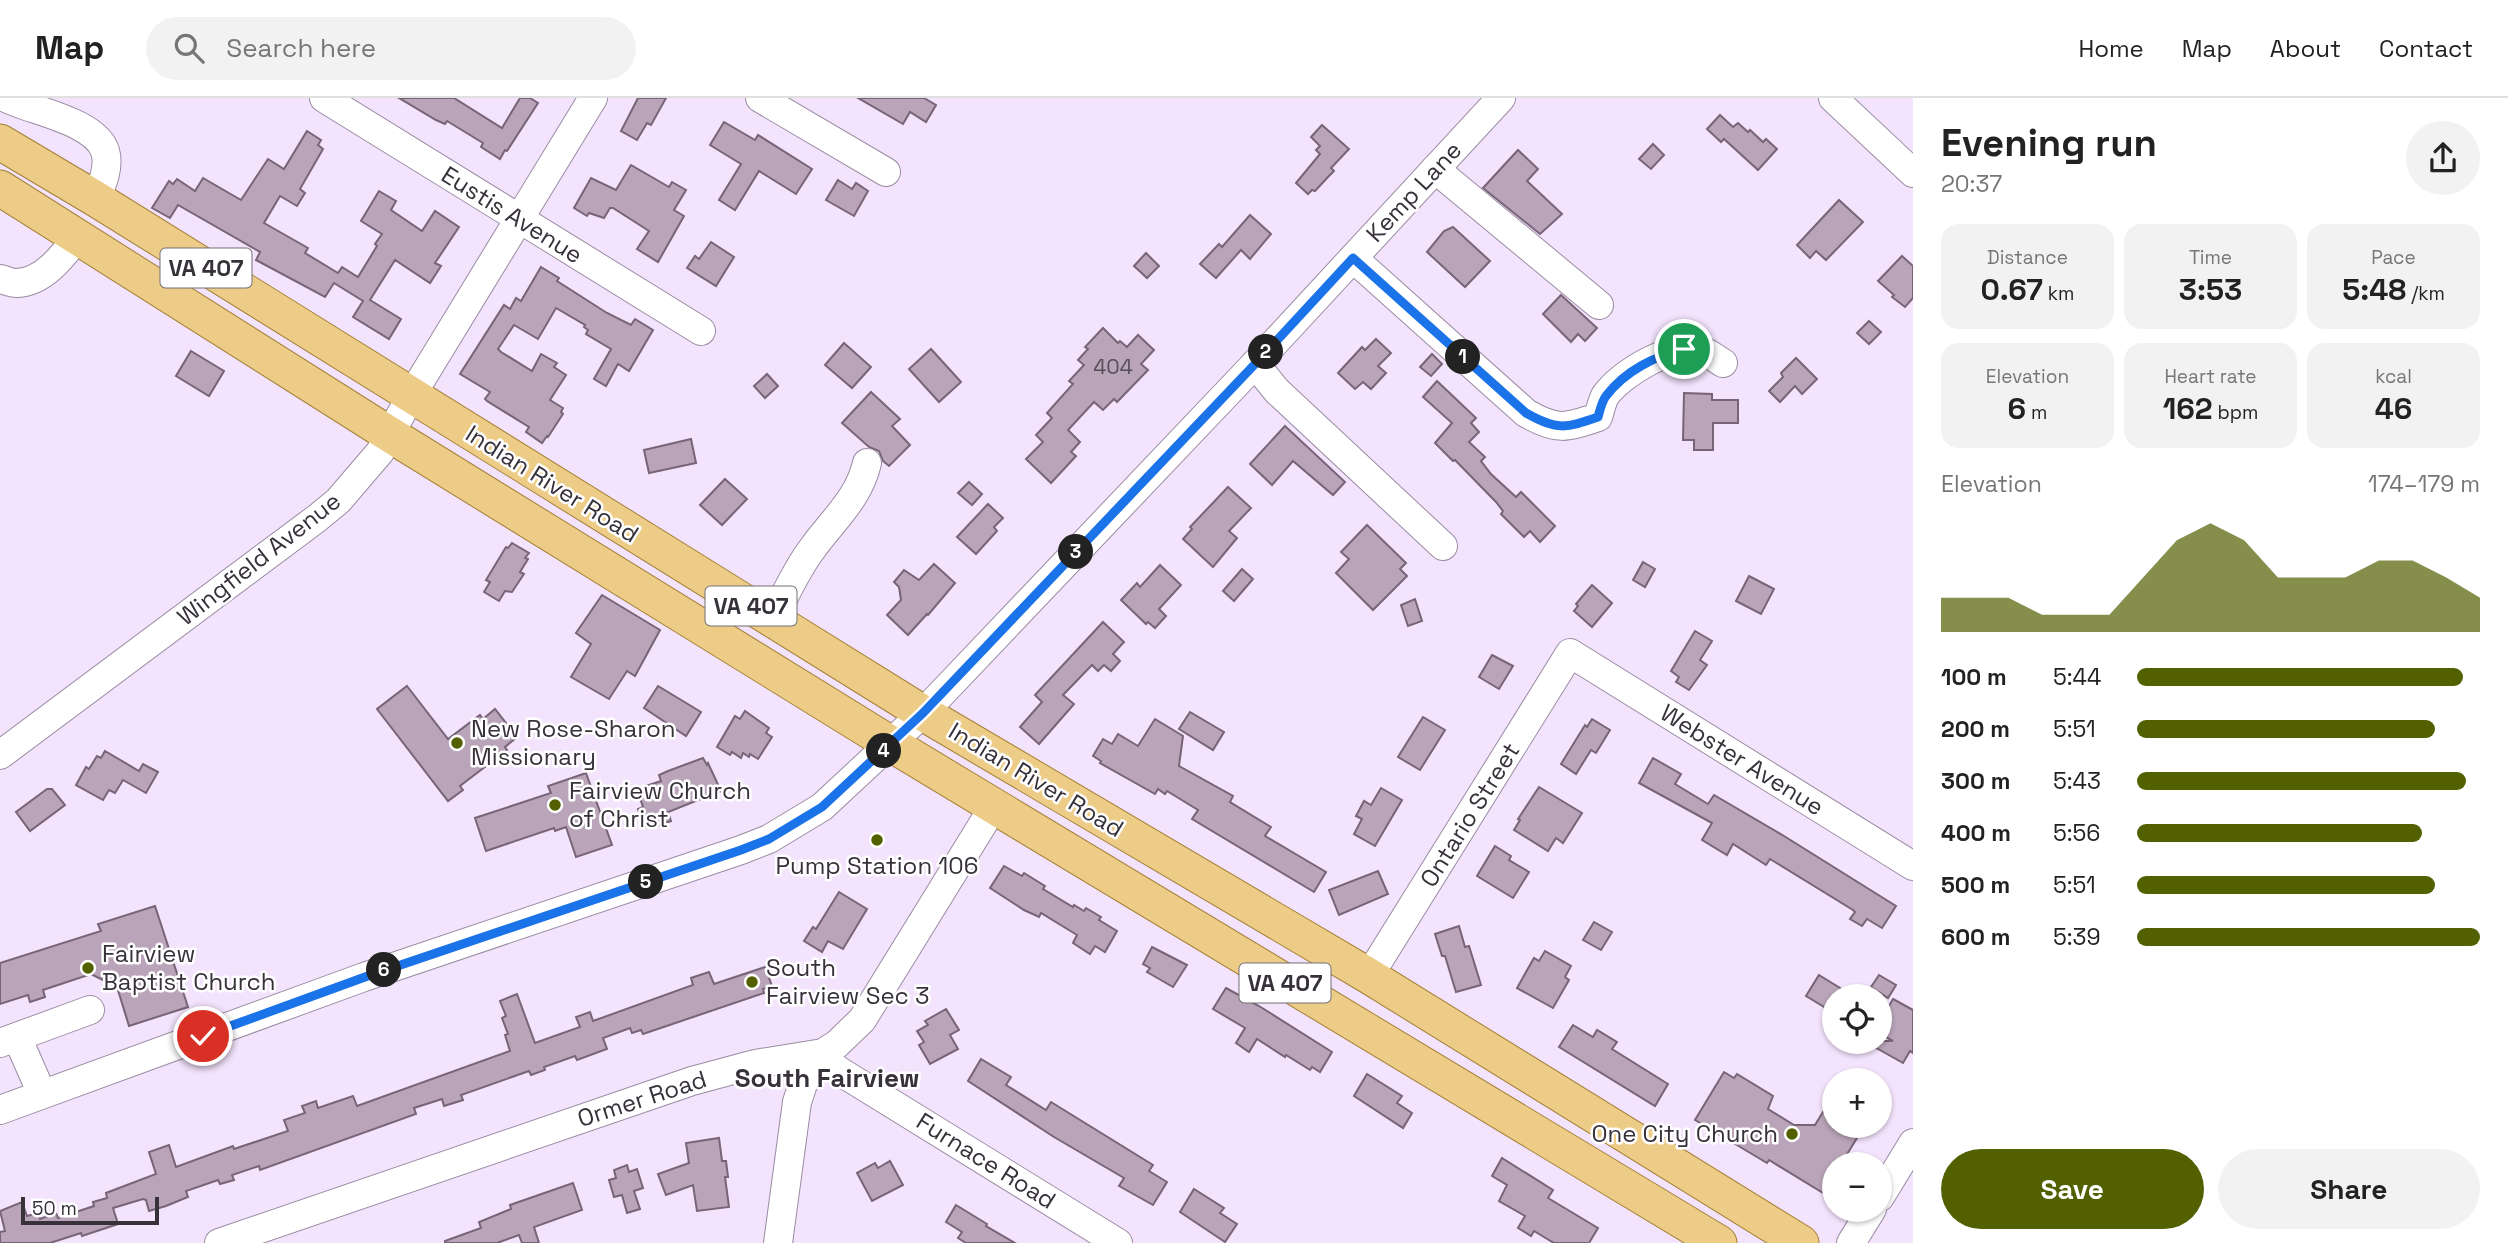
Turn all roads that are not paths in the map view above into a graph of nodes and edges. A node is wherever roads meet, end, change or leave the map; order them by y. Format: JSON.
{"nodes":[{"id":1,"x":6,"y":98,"type":"edge"},
{"id":2,"x":324,"y":98,"type":"edge"},
{"id":3,"x":593,"y":98,"type":"edge"},
{"id":4,"x":760,"y":98,"type":"edge"},
{"id":5,"x":1501,"y":98,"type":"edge"},
{"id":6,"x":1833,"y":98,"type":"edge"},
{"id":7,"x":0,"y":142,"type":"edge"},
{"id":8,"x":1435,"y":169,"type":"junction"},
{"id":9,"x":886,"y":172,"type":"dead end"},
{"id":10,"x":1913,"y":173,"type":"edge"},
{"id":11,"x":0,"y":188,"type":"edge"},
{"id":12,"x":96,"y":199,"type":"junction"},
{"id":13,"x":519,"y":219,"type":"junction"},
{"id":14,"x":78,"y":236,"type":"junction"},
{"id":15,"x":1353,"y":258,"type":"junction"},
{"id":16,"x":0,"y":279,"type":"edge"},
{"id":17,"x":1599,"y":305,"type":"dead end"},
{"id":18,"x":701,"y":331,"type":"dead end"},
{"id":19,"x":1723,"y":363,"type":"dead end"},
{"id":20,"x":1255,"y":364,"type":"junction"},
{"id":21,"x":411,"y":396,"type":"junction"},
{"id":22,"x":389,"y":434,"type":"junction"},
{"id":23,"x":867,"y":463,"type":"dead end"},
{"id":24,"x":1443,"y":546,"type":"dead end"},
{"id":25,"x":772,"y":620,"type":"junction"},
{"id":26,"x":1570,"y":653,"type":"joint"},
{"id":27,"x":923,"y":713,"type":"junction"},
{"id":28,"x":891,"y":744,"type":"junction"},
{"id":29,"x":0,"y":755,"type":"edge"},
{"id":30,"x":994,"y":806,"type":"junction"},
{"id":31,"x":1913,"y":866,"type":"edge"},
{"id":32,"x":1369,"y":976,"type":"junction"},
{"id":33,"x":90,"y":1010,"type":"dead end"},
{"id":34,"x":9,"y":1040,"type":"edge"},
{"id":35,"x":823,"y":1053,"type":"junction"},
{"id":36,"x":42,"y":1094,"type":"junction"},
{"id":37,"x":0,"y":1110,"type":"edge"},
{"id":38,"x":1913,"y":1143,"type":"edge"},
{"id":39,"x":1892,"y":1178,"type":"edge"},
{"id":40,"x":1864,"y":1222,"type":"edge"},
{"id":41,"x":219,"y":1243,"type":"edge"},
{"id":42,"x":778,"y":1243,"type":"edge"},
{"id":43,"x":1118,"y":1243,"type":"edge"},
{"id":44,"x":1719,"y":1243,"type":"edge"},
{"id":45,"x":1801,"y":1243,"type":"edge"},
{"id":46,"x":1851,"y":1243,"type":"edge"}],
"edges":[{"from":1,"to":12,"type":"street"},
{"from":2,"to":13,"type":"street","name":"Eustis Avenue"},
{"from":3,"to":13,"type":"street","name":"Wingfield Avenue"},
{"from":4,"to":9,"type":"street"},
{"from":5,"to":8,"type":"street","name":"Kemp Lane"},
{"from":6,"to":10,"type":"street"},
{"from":7,"to":12,"type":"main road","name":"Indian River Road","number":"VA 407"},
{"from":8,"to":15,"type":"street","name":"Kemp Lane"},
{"from":8,"to":17,"type":"street"},
{"from":11,"to":14,"type":"main road","name":"Indian River Road","number":"VA 407"},
{"from":12,"to":21,"type":"main road","name":"Indian River Road","number":"VA 407"},
{"from":13,"to":18,"type":"street","name":"Eustis Avenue"},
{"from":13,"to":21,"type":"street","name":"Wingfield Avenue"},
{"from":14,"to":16,"type":"street"},
{"from":14,"to":22,"type":"main road","name":"Indian River Road","number":"VA 407"},
{"from":15,"to":19,"type":"street"},
{"from":15,"to":20,"type":"street","name":"Kemp Lane"},
{"from":20,"to":24,"type":"street"},
{"from":20,"to":27,"type":"street","name":"Kemp Lane"},
{"from":21,"to":22,"type":"street","name":"Wingfield Avenue"},
{"from":21,"to":25,"type":"main road","name":"Indian River Road","number":"VA 407"},
{"from":22,"to":28,"type":"main road","name":"Indian River Road","number":"VA 407"},
{"from":22,"to":29,"type":"street","name":"Wingfield Avenue"},
{"from":23,"to":25,"type":"street"},
{"from":25,"to":27,"type":"main road","name":"Indian River Road","number":"VA 407"},
{"from":26,"to":31,"type":"street","name":"Webster Avenue"},
{"from":26,"to":32,"type":"street","name":"Ontario Street"},
{"from":27,"to":28,"type":"street","name":"Kemp Lane"},
{"from":27,"to":32,"type":"main road","name":"Indian River Road","number":"VA 407"},
{"from":28,"to":30,"type":"main road","name":"Indian River Road","number":"VA 407"},
{"from":28,"to":36,"type":"street","name":"Kemp Lane"},
{"from":30,"to":35,"type":"street","name":"Ormer Road"},
{"from":30,"to":44,"type":"main road","name":"Indian River Road","number":"VA 407"},
{"from":32,"to":45,"type":"main road","name":"Indian River Road","number":"VA 407"},
{"from":33,"to":34,"type":"street"},
{"from":34,"to":36,"type":"street"},
{"from":35,"to":41,"type":"street","name":"Ormer Road"},
{"from":35,"to":42,"type":"street"},
{"from":35,"to":43,"type":"street","name":"Furnace Road"},
{"from":36,"to":37,"type":"street","name":"Kemp Lane"},
{"from":38,"to":39,"type":"street"},
{"from":40,"to":46,"type":"street"}]}
